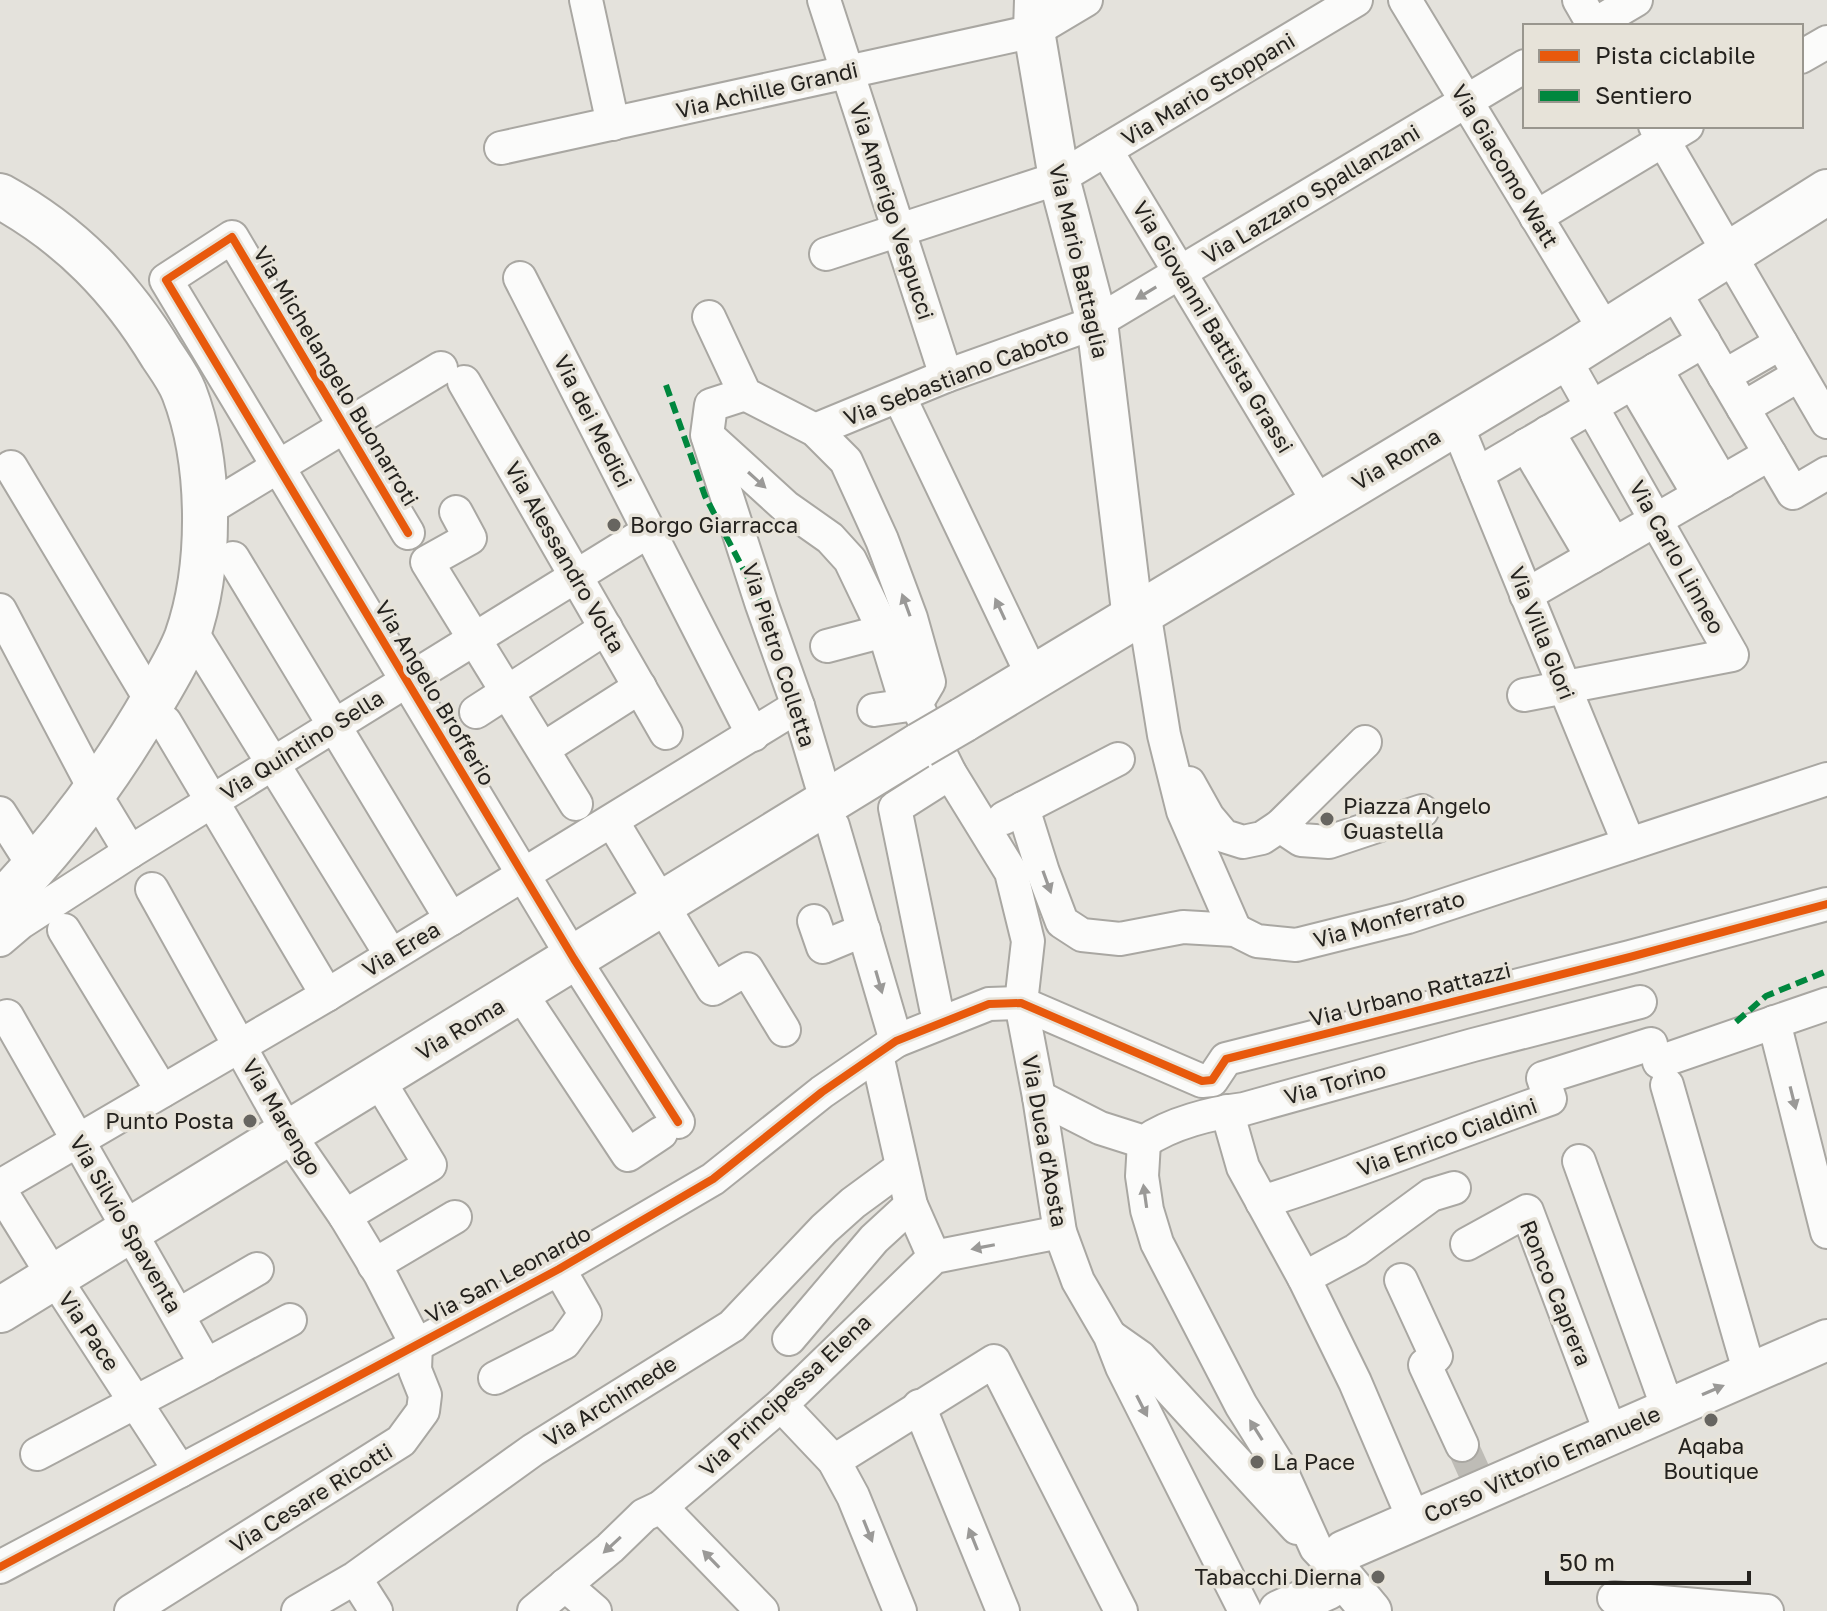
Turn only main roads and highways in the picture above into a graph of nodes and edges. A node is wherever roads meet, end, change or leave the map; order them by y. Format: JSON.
{"nodes":[{"id":1,"x":1827,"y":192,"type":"edge"},
{"id":2,"x":0,"y":196,"type":"edge"},
{"id":3,"x":0,"y":904,"type":"edge"},
{"id":4,"x":0,"y":1310,"type":"edge"}],
"edges":[{"from":1,"to":4,"type":"main road","name":"Via Roma","bridge":true},
{"from":2,"to":3,"type":"main road"}]}
